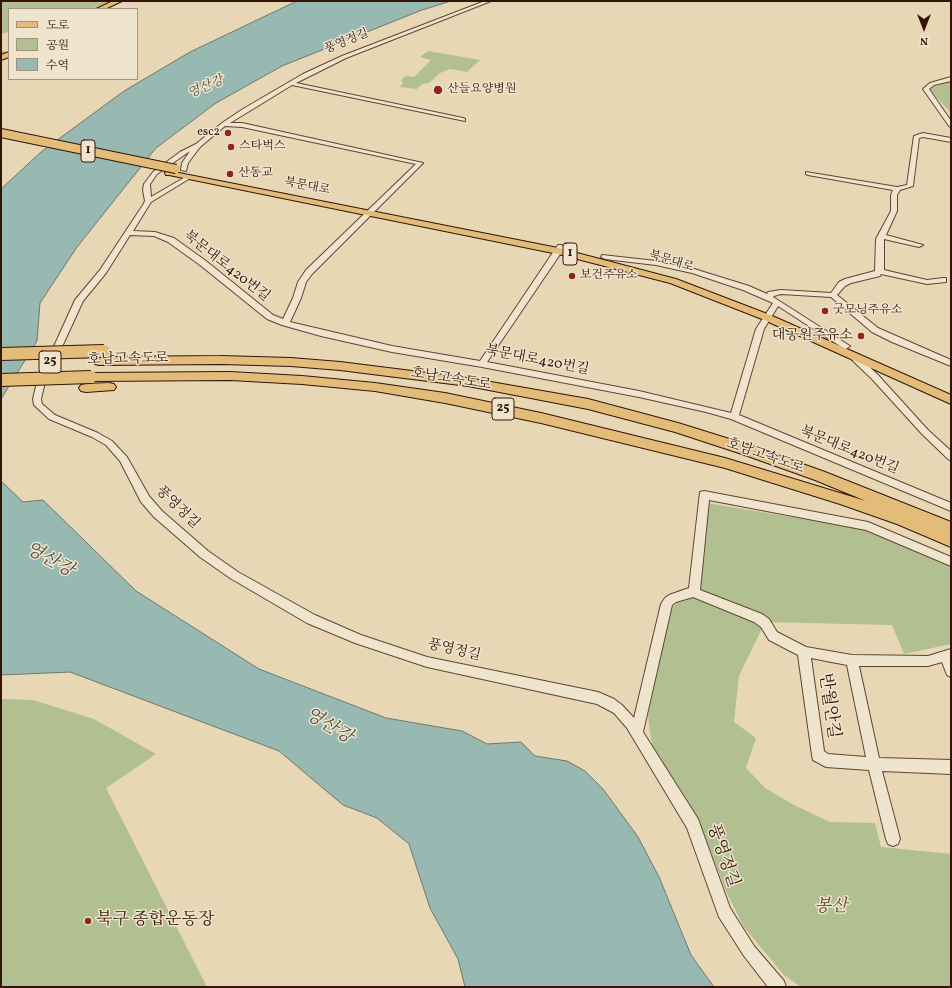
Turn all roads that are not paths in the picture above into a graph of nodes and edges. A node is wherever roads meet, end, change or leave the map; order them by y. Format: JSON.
{"nodes":[{"id":1,"x":119,"y":1,"type":"edge"},
{"id":2,"x":489,"y":1,"type":"edge"},
{"id":3,"x":127,"y":3,"type":"dead end"},
{"id":4,"x":102,"y":8,"type":"edge"},
{"id":5,"x":114,"y":8,"type":"edge"},
{"id":6,"x":951,"y":79,"type":"edge"},
{"id":7,"x":290,"y":83,"type":"junction"},
{"id":8,"x":464,"y":120,"type":"dead end"},
{"id":9,"x":224,"y":124,"type":"junction"},
{"id":10,"x":951,"y":125,"type":"edge"},
{"id":11,"x":1,"y":133,"type":"edge"},
{"id":12,"x":1,"y":139,"type":"edge"},
{"id":13,"x":951,"y":140,"type":"edge"},
{"id":14,"x":198,"y":145,"type":"junction"},
{"id":15,"x":180,"y":172,"type":"junction"},
{"id":16,"x":808,"y":172,"type":"dead end"},
{"id":17,"x":897,"y":189,"type":"junction"},
{"id":18,"x":148,"y":201,"type":"junction"},
{"id":19,"x":371,"y":210,"type":"junction"},
{"id":20,"x":129,"y":233,"type":"junction"},
{"id":21,"x":882,"y":236,"type":"junction"},
{"id":22,"x":919,"y":245,"type":"dead end"},
{"id":23,"x":559,"y":249,"type":"junction"},
{"id":24,"x":605,"y":257,"type":"junction"},
{"id":25,"x":879,"y":271,"type":"junction"},
{"id":26,"x":943,"y":280,"type":"dead end"},
{"id":27,"x":833,"y":295,"type":"junction"},
{"id":28,"x":768,"y":298,"type":"junction"},
{"id":29,"x":777,"y":302,"type":"junction"},
{"id":30,"x":768,"y":314,"type":"junction"},
{"id":31,"x":285,"y":323,"type":"junction"},
{"id":32,"x":846,"y":346,"type":"junction"},
{"id":33,"x":1,"y":354,"type":"edge"},
{"id":34,"x":101,"y":356,"type":"junction"},
{"id":35,"x":852,"y":356,"type":"junction"},
{"id":36,"x":1,"y":363,"type":"edge"},
{"id":37,"x":951,"y":363,"type":"edge"},
{"id":38,"x":482,"y":364,"type":"junction"},
{"id":39,"x":1,"y":380,"type":"edge"},
{"id":40,"x":89,"y":382,"type":"junction"},
{"id":41,"x":1,"y":391,"type":"edge"},
{"id":42,"x":951,"y":394,"type":"edge"},
{"id":43,"x":951,"y":400,"type":"edge"},
{"id":44,"x":734,"y":418,"type":"junction"},
{"id":45,"x":951,"y":457,"type":"edge"},
{"id":46,"x":951,"y":507,"type":"edge"},
{"id":47,"x":951,"y":529,"type":"edge"},
{"id":48,"x":951,"y":541,"type":"edge"},
{"id":49,"x":951,"y":562,"type":"edge"},
{"id":50,"x":692,"y":592,"type":"junction"},
{"id":51,"x":804,"y":652,"type":"junction"},
{"id":52,"x":948,"y":654,"type":"edge"},
{"id":53,"x":852,"y":660,"type":"junction"},
{"id":54,"x":951,"y":671,"type":"edge"},
{"id":55,"x":637,"y":733,"type":"junction"},
{"id":56,"x":874,"y":764,"type":"junction"},
{"id":57,"x":951,"y":767,"type":"edge"},
{"id":58,"x":893,"y":838,"type":"dead end"},
{"id":59,"x":778,"y":987,"type":"edge"}],
"edges":[{"from":1,"to":4,"type":"highway"},
{"from":2,"to":7,"type":"street","name":"풍영정길"},
{"from":3,"to":5,"type":"highway"},
{"from":6,"to":10,"type":"street"},
{"from":7,"to":8,"type":"street"},
{"from":7,"to":9,"type":"street","name":"풍영정길"},
{"from":9,"to":14,"type":"street","name":"풍영정길"},
{"from":9,"to":19,"type":"street"},
{"from":11,"to":15,"type":"main road","number":"1","bridge":true},
{"from":12,"to":15,"type":"main road","number":"1"},
{"from":13,"to":17,"type":"street"},
{"from":14,"to":15,"type":"street"},
{"from":14,"to":18,"type":"street","name":"풍영정길"},
{"from":15,"to":18,"type":"street"},
{"from":15,"to":19,"type":"main road","name":"북문대로","number":"1"},
{"from":16,"to":17,"type":"street"},
{"from":17,"to":21,"type":"street"},
{"from":18,"to":20,"type":"street","name":"풍영정길"},
{"from":19,"to":23,"type":"main road","name":"북문대로","number":"1"},
{"from":19,"to":31,"type":"street"},
{"from":20,"to":31,"type":"street","name":"북문대로420번길"},
{"from":20,"to":55,"type":"street","name":"풍영정길"},
{"from":21,"to":22,"type":"street"},
{"from":21,"to":25,"type":"street"},
{"from":23,"to":24,"type":"main road","name":"북문대로","number":"1"},
{"from":23,"to":30,"type":"main road","name":"북문대로","number":"1"},
{"from":23,"to":38,"type":"street"},
{"from":24,"to":28,"type":"street"},
{"from":24,"to":30,"type":"main road","name":"북문대로","number":"1"},
{"from":25,"to":26,"type":"street"},
{"from":25,"to":27,"type":"street"},
{"from":27,"to":28,"type":"street"},
{"from":27,"to":37,"type":"street"},
{"from":28,"to":29,"type":"street"},
{"from":29,"to":30,"type":"street"},
{"from":29,"to":32,"type":"street"},
{"from":30,"to":32,"type":"main road","name":"북문대로","number":"1"},
{"from":30,"to":35,"type":"main road","name":"북문대로","number":"1"},
{"from":30,"to":44,"type":"street"},
{"from":31,"to":38,"type":"street","name":"북문대로420번길"},
{"from":32,"to":42,"type":"main road","name":"북문대로","number":"1"},
{"from":33,"to":34,"type":"highway","bridge":true},
{"from":34,"to":36,"type":"highway","name":"호남고속도로","number":"25"},
{"from":34,"to":47,"type":"highway","name":"호남고속도로","number":"25"},
{"from":35,"to":43,"type":"main road","name":"북문대로","number":"1"},
{"from":35,"to":45,"type":"street","name":"북문대로"},
{"from":38,"to":44,"type":"street","name":"북문대로420번길"},
{"from":39,"to":40,"type":"highway","name":"호남고속도로","number":"25","bridge":true},
{"from":40,"to":41,"type":"highway"},
{"from":40,"to":48,"type":"highway","name":"호남고속도로","number":"25"},
{"from":44,"to":46,"type":"street","name":"북문대로420번길"},
{"from":49,"to":50,"type":"street"},
{"from":50,"to":51,"type":"street","name":"반월안길"},
{"from":50,"to":55,"type":"street"},
{"from":51,"to":53,"type":"street","name":"반월안길"},
{"from":51,"to":56,"type":"street","name":"반월안길"},
{"from":52,"to":53,"type":"street","name":"반월안길"},
{"from":52,"to":54,"type":"street","name":"반월안길"},
{"from":53,"to":56,"type":"street","name":"반월안길"},
{"from":55,"to":59,"type":"street","name":"풍영정길"},
{"from":56,"to":57,"type":"street","name":"반월안길"},
{"from":56,"to":58,"type":"street"}]}
